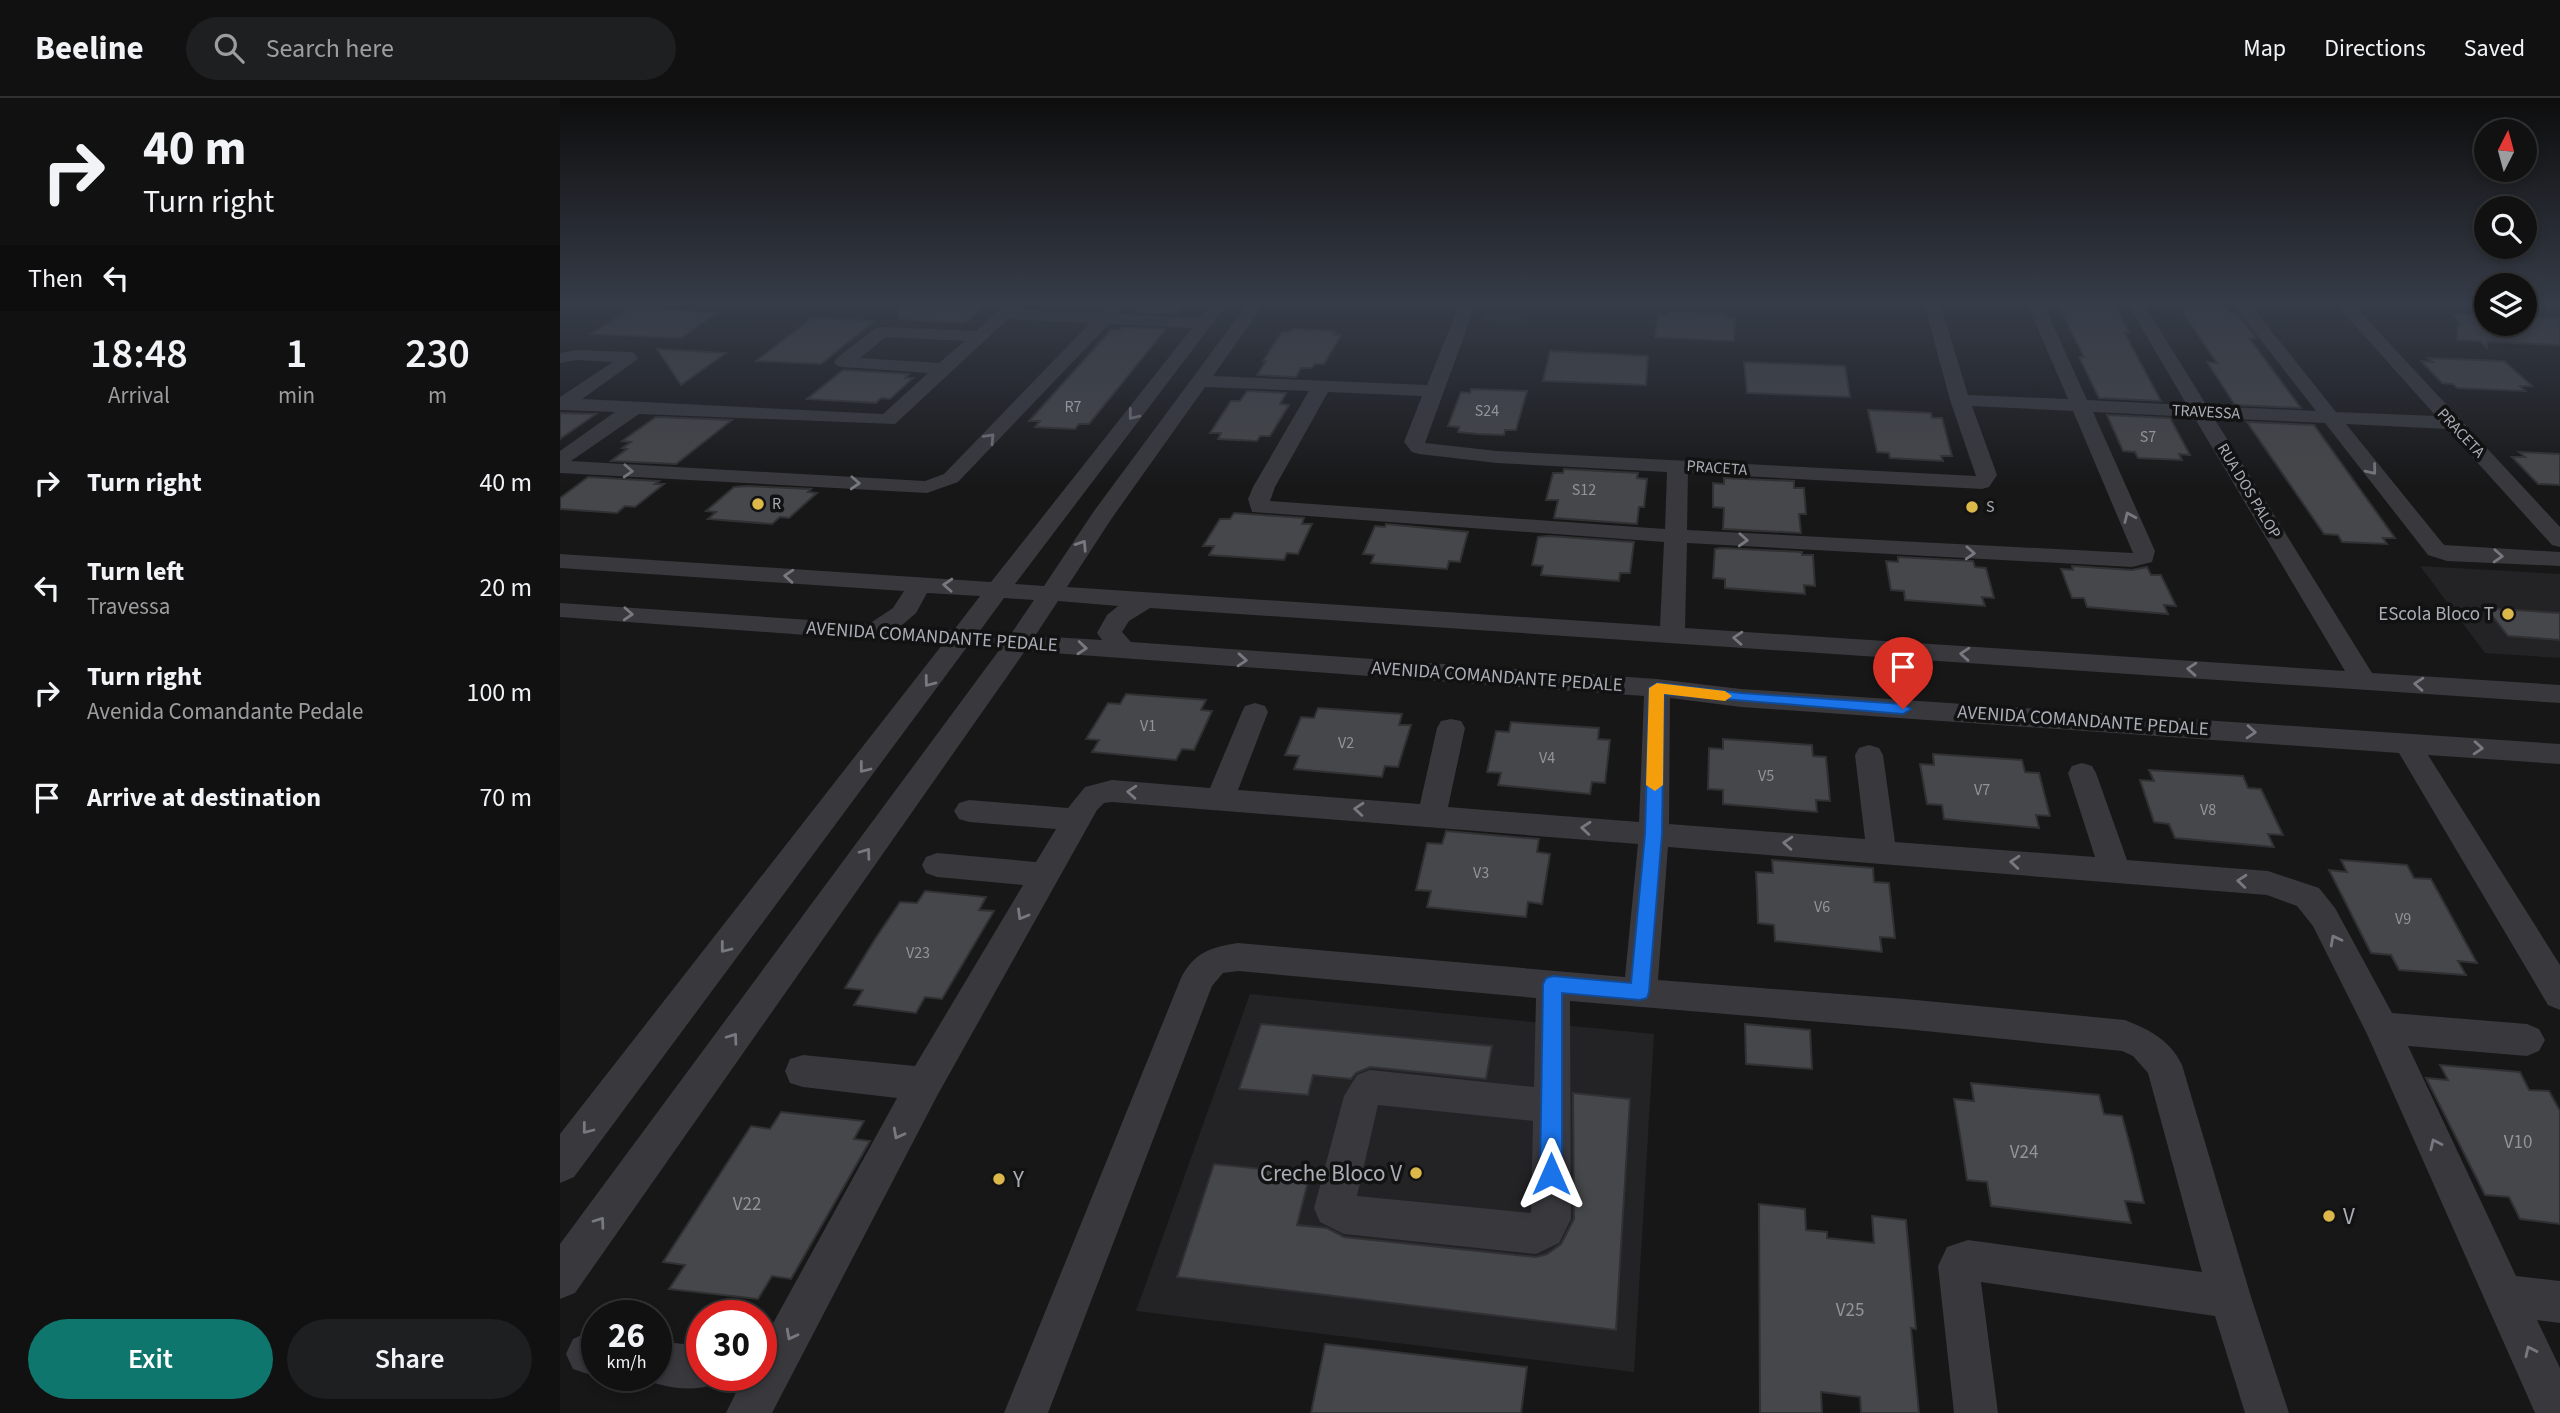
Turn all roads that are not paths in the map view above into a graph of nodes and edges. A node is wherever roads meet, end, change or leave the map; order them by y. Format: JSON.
{"nodes":[{"id":1,"x":621,"y":364,"type":"edge"},
{"id":2,"x":877,"y":364,"type":"edge"},
{"id":3,"x":948,"y":364,"type":"edge"},
{"id":4,"x":1061,"y":364,"type":"edge"},
{"id":5,"x":1173,"y":364,"type":"edge"},
{"id":6,"x":1212,"y":364,"type":"edge"},
{"id":7,"x":1444,"y":364,"type":"edge"},
{"id":8,"x":1950,"y":364,"type":"edge"},
{"id":9,"x":2063,"y":364,"type":"edge"},
{"id":10,"x":2172,"y":364,"type":"edge"},
{"id":11,"x":2290,"y":364,"type":"edge"},
{"id":12,"x":2399,"y":364,"type":"edge"},
{"id":13,"x":943,"y":369,"type":"junction"},
{"id":14,"x":1200,"y":381,"type":"junction"},
{"id":15,"x":1321,"y":387,"type":"junction"},
{"id":16,"x":1433,"y":391,"type":"junction"},
{"id":17,"x":1960,"y":400,"type":"junction"},
{"id":18,"x":561,"y":404,"type":"edge"},
{"id":19,"x":2082,"y":405,"type":"junction"},
{"id":20,"x":634,"y":408,"type":"junction"},
{"id":21,"x":2200,"y":411,"type":"junction"},
{"id":22,"x":2329,"y":417,"type":"junction"},
{"id":23,"x":2452,"y":423,"type":"junction"},
{"id":24,"x":560,"y":460,"type":"edge"},
{"id":25,"x":1678,"y":466,"type":"junction"},
{"id":26,"x":560,"y":467,"type":"edge"},
{"id":27,"x":2536,"y":512,"type":"junction"},
{"id":28,"x":2560,"y":514,"type":"edge"},
{"id":29,"x":1675,"y":536,"type":"junction"},
{"id":30,"x":2560,"y":540,"type":"edge"},
{"id":31,"x":2560,"y":559,"type":"edge"},
{"id":32,"x":560,"y":561,"type":"edge"},
{"id":33,"x":916,"y":583,"type":"junction"},
{"id":34,"x":999,"y":588,"type":"junction"},
{"id":35,"x":1052,"y":592,"type":"junction"},
{"id":36,"x":1150,"y":599,"type":"junction"},
{"id":37,"x":560,"y":610,"type":"edge"},
{"id":38,"x":872,"y":633,"type":"junction"},
{"id":39,"x":1672,"y":634,"type":"junction"},
{"id":40,"x":962,"y":638,"type":"junction"},
{"id":41,"x":1018,"y":643,"type":"junction"},
{"id":42,"x":1125,"y":652,"type":"junction"},
{"id":43,"x":2363,"y":680,"type":"junction"},
{"id":44,"x":1657,"y":688,"type":"junction"},
{"id":45,"x":2560,"y":694,"type":"edge"},
{"id":46,"x":1255,"y":712,"type":"dead end"},
{"id":47,"x":1451,"y":727,"type":"dead end"},
{"id":48,"x":2407,"y":743,"type":"junction"},
{"id":49,"x":2560,"y":754,"type":"edge"},
{"id":50,"x":1869,"y":755,"type":"dead end"},
{"id":51,"x":2082,"y":773,"type":"dead end"},
{"id":52,"x":1221,"y":798,"type":"junction"},
{"id":53,"x":969,"y":811,"type":"dead end"},
{"id":54,"x":1432,"y":815,"type":"junction"},
{"id":55,"x":1078,"y":820,"type":"junction"},
{"id":56,"x":1654,"y":834,"type":"junction"},
{"id":57,"x":1881,"y":850,"type":"junction"},
{"id":58,"x":937,"y":865,"type":"dead end"},
{"id":59,"x":2115,"y":870,"type":"junction"},
{"id":60,"x":1045,"y":875,"type":"junction"},
{"id":61,"x":1553,"y":984,"type":"junction"},
{"id":62,"x":1640,"y":992,"type":"junction"},
{"id":63,"x":2560,"y":995,"type":"edge"},
{"id":64,"x":2382,"y":1028,"type":"junction"},
{"id":65,"x":2527,"y":1040,"type":"dead end"},
{"id":66,"x":803,"y":1071,"type":"dead end"},
{"id":67,"x":924,"y":1084,"type":"junction"},
{"id":68,"x":1552,"y":1106,"type":"junction"},
{"id":69,"x":560,"y":1164,"type":"edge"},
{"id":70,"x":560,"y":1278,"type":"edge"},
{"id":71,"x":2504,"y":1296,"type":"junction"},
{"id":72,"x":2230,"y":1297,"type":"junction"},
{"id":73,"x":2560,"y":1302,"type":"edge"},
{"id":74,"x":777,"y":1353,"type":"edge"},
{"id":75,"x":1026,"y":1413,"type":"edge"},
{"id":76,"x":1976,"y":1413,"type":"edge"},
{"id":77,"x":2267,"y":1413,"type":"edge"},
{"id":78,"x":2558,"y":1413,"type":"edge"}],
"edges":[{"from":1,"to":18,"type":"street"},
{"from":2,"to":13,"type":"street"},
{"from":3,"to":13,"type":"street"},
{"from":26,"to":4,"type":"street","one_way":true},
{"from":5,"to":34,"type":"street","one_way":true},
{"from":6,"to":14,"type":"street"},
{"from":7,"to":16,"type":"street","name":"PRACETA"},
{"from":8,"to":17,"type":"street","name":"PRACETA"},
{"from":9,"to":19,"type":"street"},
{"from":10,"to":21,"type":"street","name":"RUA DOS PALOP"},
{"from":11,"to":22,"type":"street"},
{"from":12,"to":23,"type":"street","name":"PRACETA"},
{"from":13,"to":20,"type":"street"},
{"from":14,"to":15,"type":"street"},
{"from":35,"to":14,"type":"street","one_way":true},
{"from":15,"to":16,"type":"street"},
{"from":15,"to":29,"type":"street"},
{"from":16,"to":25,"type":"street","name":"PRACETA"},
{"from":17,"to":19,"type":"street","name":"TRAVESSA"},
{"from":17,"to":25,"type":"street","name":"PRACETA"},
{"from":18,"to":20,"type":"street"},
{"from":19,"to":21,"type":"street","name":"TRAVESSA"},
{"from":29,"to":19,"type":"street","one_way":true},
{"from":20,"to":24,"type":"street"},
{"from":21,"to":22,"type":"street","name":"TRAVESSA"},
{"from":21,"to":43,"type":"street","name":"RUA DOS PALOP"},
{"from":22,"to":23,"type":"street","name":"TRAVESSA"},
{"from":22,"to":31,"type":"street","one_way":true},
{"from":23,"to":27,"type":"street","name":"PRACETA"},
{"from":25,"to":29,"type":"street"},
{"from":27,"to":28,"type":"street"},
{"from":27,"to":30,"type":"street","name":"PRACETA"},
{"from":29,"to":39,"type":"street"},
{"from":33,"to":32,"type":"street","one_way":true},
{"from":34,"to":33,"type":"street","one_way":true},
{"from":33,"to":38,"type":"street"},
{"from":34,"to":35,"type":"street"},
{"from":34,"to":40,"type":"street"},
{"from":35,"to":36,"type":"street"},
{"from":35,"to":41,"type":"street"},
{"from":36,"to":39,"type":"street"},
{"from":36,"to":42,"type":"street"},
{"from":37,"to":38,"type":"street","name":"AVENIDA COMANDANTE PEDALE","one_way":true},
{"from":38,"to":40,"type":"street","name":"AVENIDA COMANDANTE PEDALE"},
{"from":43,"to":39,"type":"street","one_way":true},
{"from":40,"to":41,"type":"street","name":"AVENIDA COMANDANTE PEDALE"},
{"from":40,"to":69,"type":"street","one_way":true},
{"from":41,"to":42,"type":"street","name":"AVENIDA COMANDANTE PEDALE","one_way":true},
{"from":70,"to":41,"type":"street","one_way":true},
{"from":42,"to":44,"type":"street","name":"AVENIDA COMANDANTE PEDALE","one_way":true},
{"from":45,"to":43,"type":"street","one_way":true},
{"from":44,"to":48,"type":"street","name":"AVENIDA COMANDANTE PEDALE","one_way":true},
{"from":44,"to":56,"type":"street"},
{"from":46,"to":52,"type":"street"},
{"from":47,"to":54,"type":"street"},
{"from":48,"to":49,"type":"street","name":"AVENIDA COMANDANTE PEDALE","one_way":true},
{"from":48,"to":63,"type":"street"},
{"from":50,"to":57,"type":"street"},
{"from":51,"to":59,"type":"street"},
{"from":54,"to":52,"type":"street","one_way":true},
{"from":52,"to":55,"type":"street","one_way":true},
{"from":53,"to":55,"type":"street"},
{"from":56,"to":54,"type":"street","one_way":true},
{"from":55,"to":60,"type":"street"},
{"from":57,"to":56,"type":"street","one_way":true},
{"from":56,"to":62,"type":"street"},
{"from":59,"to":57,"type":"street","one_way":true},
{"from":58,"to":60,"type":"street"},
{"from":64,"to":59,"type":"street","one_way":true},
{"from":60,"to":67,"type":"street","one_way":true},
{"from":61,"to":62,"type":"street"},
{"from":61,"to":68,"type":"street"},
{"from":61,"to":75,"type":"street"},
{"from":62,"to":72,"type":"street"},
{"from":64,"to":65,"type":"street"},
{"from":71,"to":64,"type":"street","one_way":true},
{"from":66,"to":67,"type":"street"},
{"from":67,"to":74,"type":"street","one_way":true},
{"from":68,"to":68,"type":"street"},
{"from":71,"to":73,"type":"street"},
{"from":78,"to":71,"type":"street","one_way":true},
{"from":72,"to":76,"type":"street"},
{"from":72,"to":77,"type":"street"}]}
